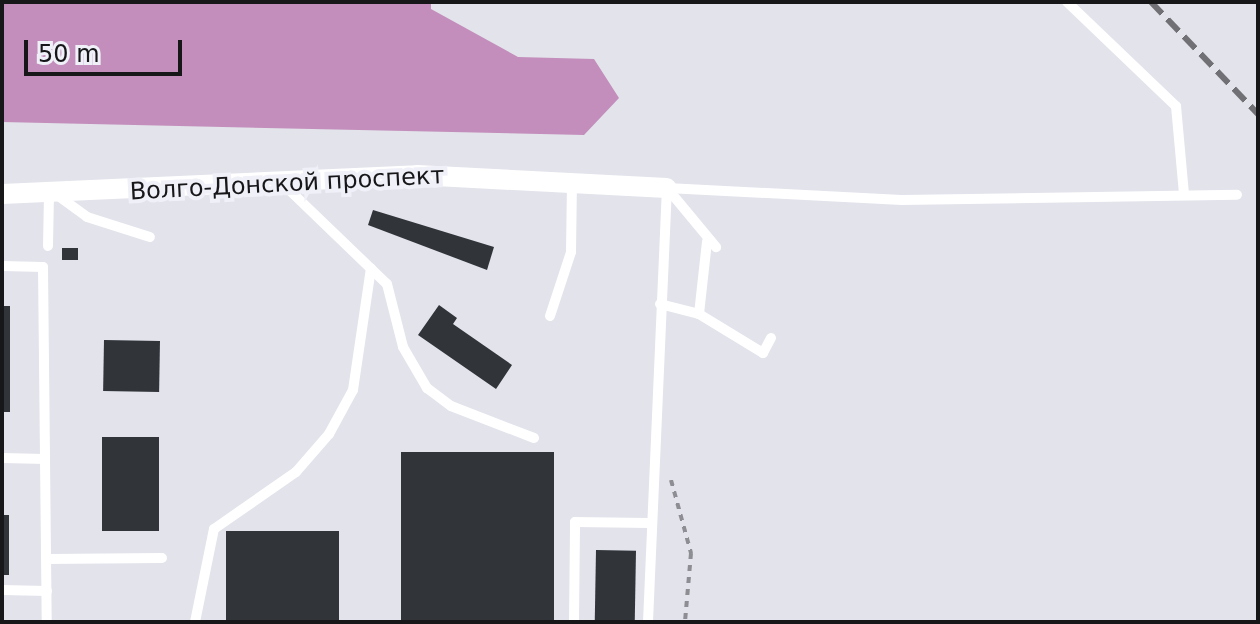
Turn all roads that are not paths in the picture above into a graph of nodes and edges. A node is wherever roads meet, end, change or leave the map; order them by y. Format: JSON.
{"nodes":[{"id":1,"x":1067,"y":2,"type":"edge"},
{"id":2,"x":572,"y":182,"type":"junction"},
{"id":3,"x":283,"y":184,"type":"junction"},
{"id":4,"x":667,"y":188,"type":"junction"},
{"id":5,"x":2,"y":194,"type":"edge"},
{"id":6,"x":1184,"y":194,"type":"junction"},
{"id":7,"x":53,"y":195,"type":"junction"},
{"id":8,"x":1237,"y":195,"type":"dead end"},
{"id":9,"x":150,"y":237,"type":"dead end"},
{"id":10,"x":48,"y":246,"type":"dead end"},
{"id":11,"x":2,"y":266,"type":"edge"},
{"id":12,"x":371,"y":268,"type":"junction"},
{"id":13,"x":660,"y":304,"type":"junction"},
{"id":14,"x":699,"y":314,"type":"junction"},
{"id":15,"x":550,"y":316,"type":"dead end"},
{"id":16,"x":771,"y":338,"type":"dead end"},
{"id":17,"x":534,"y":438,"type":"dead end"},
{"id":18,"x":2,"y":458,"type":"edge"},
{"id":19,"x":45,"y":459,"type":"junction"},
{"id":20,"x":649,"y":523,"type":"junction"},
{"id":21,"x":162,"y":558,"type":"dead end"},
{"id":22,"x":47,"y":559,"type":"junction"},
{"id":23,"x":2,"y":590,"type":"edge"},
{"id":24,"x":47,"y":591,"type":"junction"},
{"id":25,"x":47,"y":622,"type":"edge"},
{"id":26,"x":195,"y":622,"type":"edge"},
{"id":27,"x":574,"y":622,"type":"edge"},
{"id":28,"x":648,"y":622,"type":"edge"}],
"edges":[{"from":1,"to":6,"type":"lane"},
{"from":2,"to":3,"type":"street","name":"Волго-Донской проспект"},
{"from":2,"to":4,"type":"street","name":"Волго-Донской проспект"},
{"from":2,"to":15,"type":"lane"},
{"from":3,"to":7,"type":"street","name":"Волго-Донской проспект"},
{"from":3,"to":12,"type":"lane"},
{"from":4,"to":6,"type":"lane"},
{"from":4,"to":13,"type":"lane"},
{"from":4,"to":14,"type":"lane"},
{"from":5,"to":7,"type":"street","name":"Волго-Донской проспект"},
{"from":6,"to":8,"type":"lane"},
{"from":7,"to":9,"type":"lane"},
{"from":7,"to":10,"type":"lane"},
{"from":11,"to":19,"type":"lane"},
{"from":12,"to":17,"type":"lane"},
{"from":12,"to":26,"type":"lane"},
{"from":13,"to":14,"type":"lane"},
{"from":13,"to":20,"type":"lane"},
{"from":14,"to":16,"type":"lane"},
{"from":18,"to":19,"type":"lane"},
{"from":19,"to":22,"type":"lane"},
{"from":20,"to":27,"type":"lane"},
{"from":20,"to":28,"type":"lane"},
{"from":21,"to":22,"type":"lane"},
{"from":22,"to":24,"type":"lane"},
{"from":23,"to":24,"type":"lane"},
{"from":24,"to":25,"type":"lane"}]}
